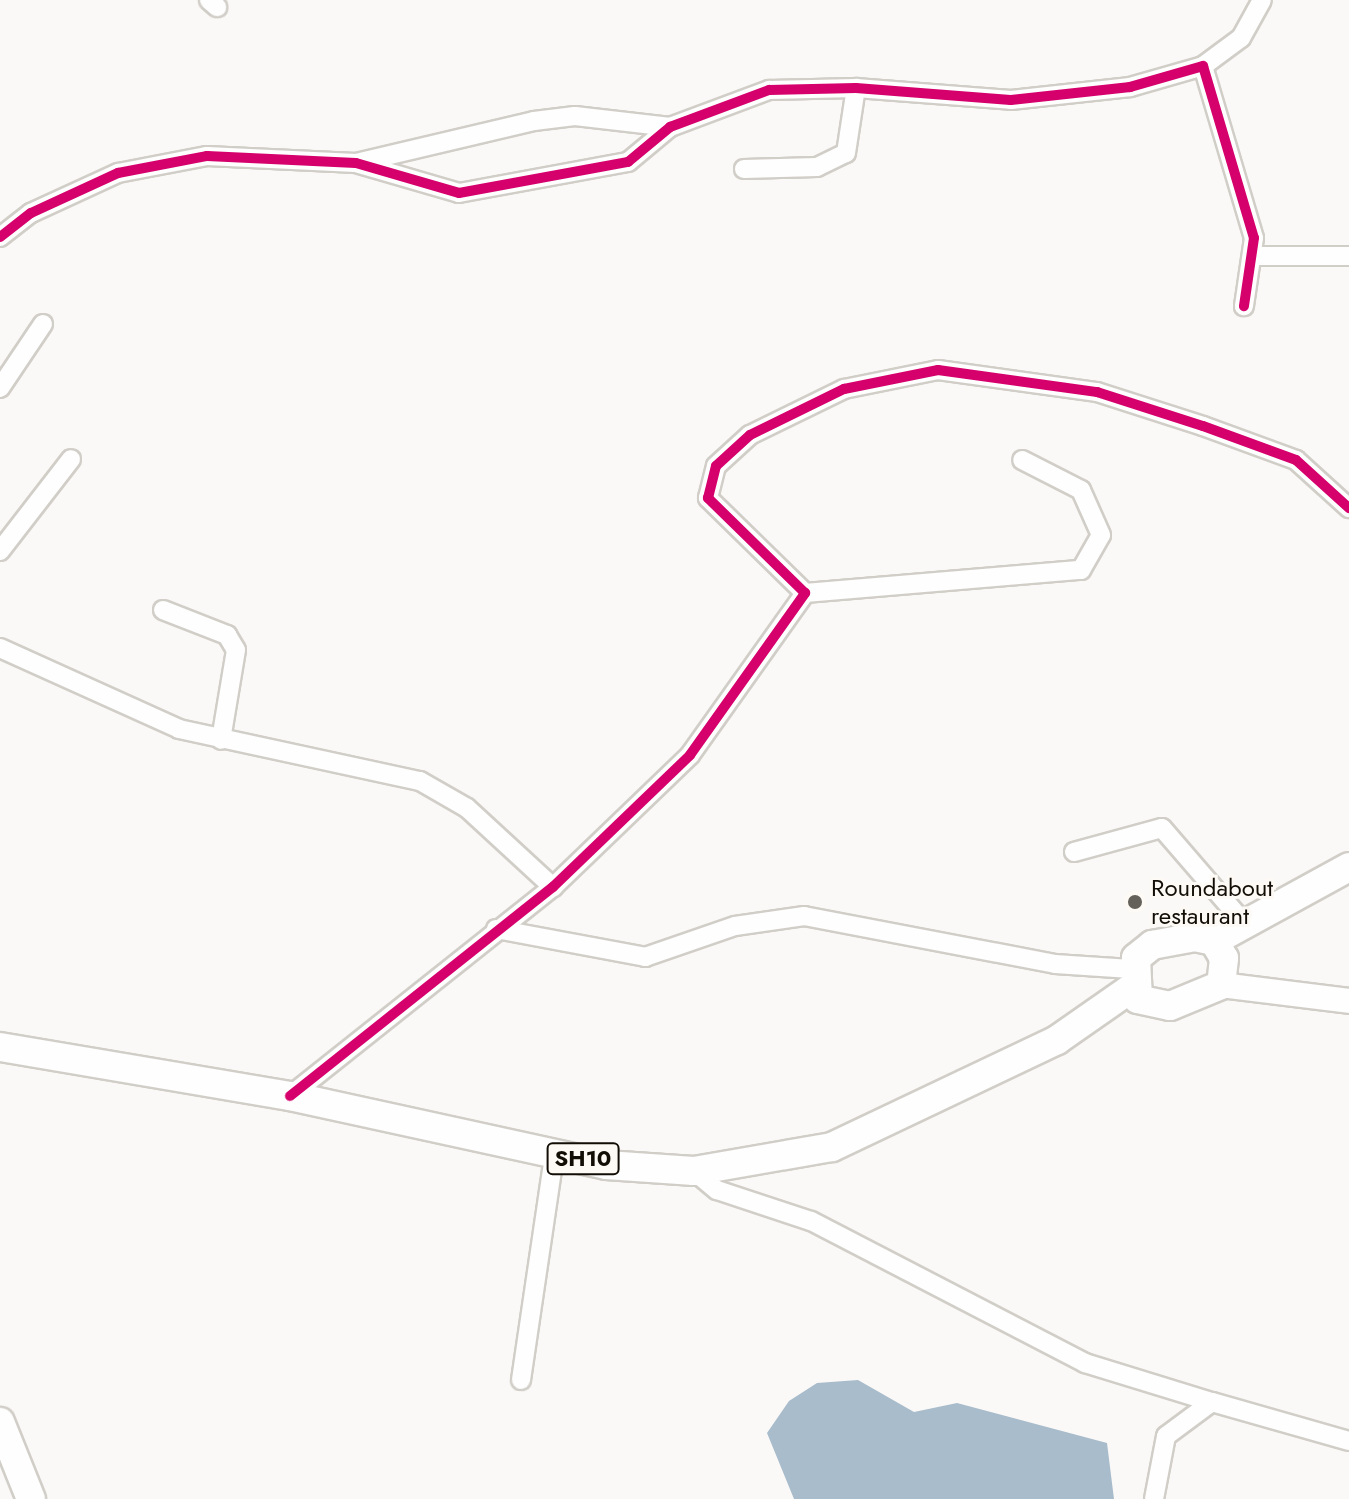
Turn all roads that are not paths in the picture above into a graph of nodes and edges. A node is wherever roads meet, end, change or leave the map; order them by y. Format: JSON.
{"nodes":[{"id":1,"x":1262,"y":0,"type":"edge"},
{"id":2,"x":1203,"y":66,"type":"junction"},
{"id":3,"x":856,"y":88,"type":"junction"},
{"id":4,"x":670,"y":127,"type":"junction"},
{"id":5,"x":356,"y":163,"type":"junction"},
{"id":6,"x":744,"y":169,"type":"dead end"},
{"id":7,"x":0,"y":237,"type":"edge"},
{"id":8,"x":1256,"y":256,"type":"junction"},
{"id":9,"x":1349,"y":256,"type":"edge"},
{"id":10,"x":1244,"y":306,"type":"dead end"},
{"id":11,"x":43,"y":324,"type":"dead end"},
{"id":12,"x":0,"y":388,"type":"edge"},
{"id":13,"x":71,"y":459,"type":"dead end"},
{"id":14,"x":1022,"y":460,"type":"dead end"},
{"id":15,"x":1349,"y":508,"type":"edge"},
{"id":16,"x":0,"y":551,"type":"edge"},
{"id":17,"x":805,"y":593,"type":"junction"},
{"id":18,"x":163,"y":610,"type":"dead end"},
{"id":19,"x":0,"y":648,"type":"edge"},
{"id":20,"x":221,"y":740,"type":"junction"},
{"id":21,"x":1074,"y":852,"type":"dead end"},
{"id":22,"x":1349,"y":867,"type":"edge"},
{"id":23,"x":553,"y":887,"type":"junction"},
{"id":24,"x":1244,"y":923,"type":"junction"},
{"id":25,"x":496,"y":929,"type":"junction"},
{"id":26,"x":1214,"y":941,"type":"junction"},
{"id":27,"x":1132,"y":978,"type":"junction"},
{"id":28,"x":1221,"y":985,"type":"junction"},
{"id":29,"x":1349,"y":1001,"type":"edge"},
{"id":30,"x":0,"y":1047,"type":"edge"},
{"id":31,"x":290,"y":1096,"type":"junction"},
{"id":32,"x":555,"y":1151,"type":"junction"},
{"id":33,"x":694,"y":1171,"type":"junction"},
{"id":34,"x":521,"y":1380,"type":"dead end"},
{"id":35,"x":1212,"y":1402,"type":"junction"},
{"id":36,"x":0,"y":1422,"type":"edge"},
{"id":37,"x":1349,"y":1441,"type":"edge"},
{"id":38,"x":31,"y":1499,"type":"edge"},
{"id":39,"x":1154,"y":1499,"type":"edge"}],
"edges":[{"from":1,"to":2,"type":"street"},
{"from":2,"to":3,"type":"street"},
{"from":2,"to":8,"type":"street"},
{"from":3,"to":4,"type":"street"},
{"from":3,"to":6,"type":"street"},
{"from":4,"to":5,"type":"street"},
{"from":4,"to":5,"type":"street"},
{"from":5,"to":7,"type":"street"},
{"from":8,"to":9,"type":"street"},
{"from":8,"to":10,"type":"street"},
{"from":11,"to":12,"type":"street"},
{"from":13,"to":16,"type":"street"},
{"from":14,"to":17,"type":"street"},
{"from":15,"to":17,"type":"street"},
{"from":17,"to":23,"type":"street"},
{"from":18,"to":20,"type":"street"},
{"from":19,"to":20,"type":"street"},
{"from":20,"to":23,"type":"street"},
{"from":21,"to":24,"type":"street"},
{"from":22,"to":24,"type":"main road","number":"SH10"},
{"from":23,"to":25,"type":"street"},
{"from":24,"to":26,"type":"main road","number":"SH10"},
{"from":25,"to":27,"type":"street"},
{"from":25,"to":31,"type":"street"},
{"from":26,"to":27,"type":"main road","number":"SH10"},
{"from":26,"to":28,"type":"main road"},
{"from":27,"to":28,"type":"main road"},
{"from":27,"to":33,"type":"main road","number":"SH10"},
{"from":28,"to":29,"type":"main road"},
{"from":30,"to":31,"type":"main road","number":"SH10"},
{"from":31,"to":32,"type":"main road","number":"SH10"},
{"from":32,"to":33,"type":"main road","number":"SH10"},
{"from":32,"to":34,"type":"street"},
{"from":33,"to":35,"type":"street"},
{"from":35,"to":37,"type":"street"},
{"from":35,"to":39,"type":"street"},
{"from":36,"to":38,"type":"main road"}]}
